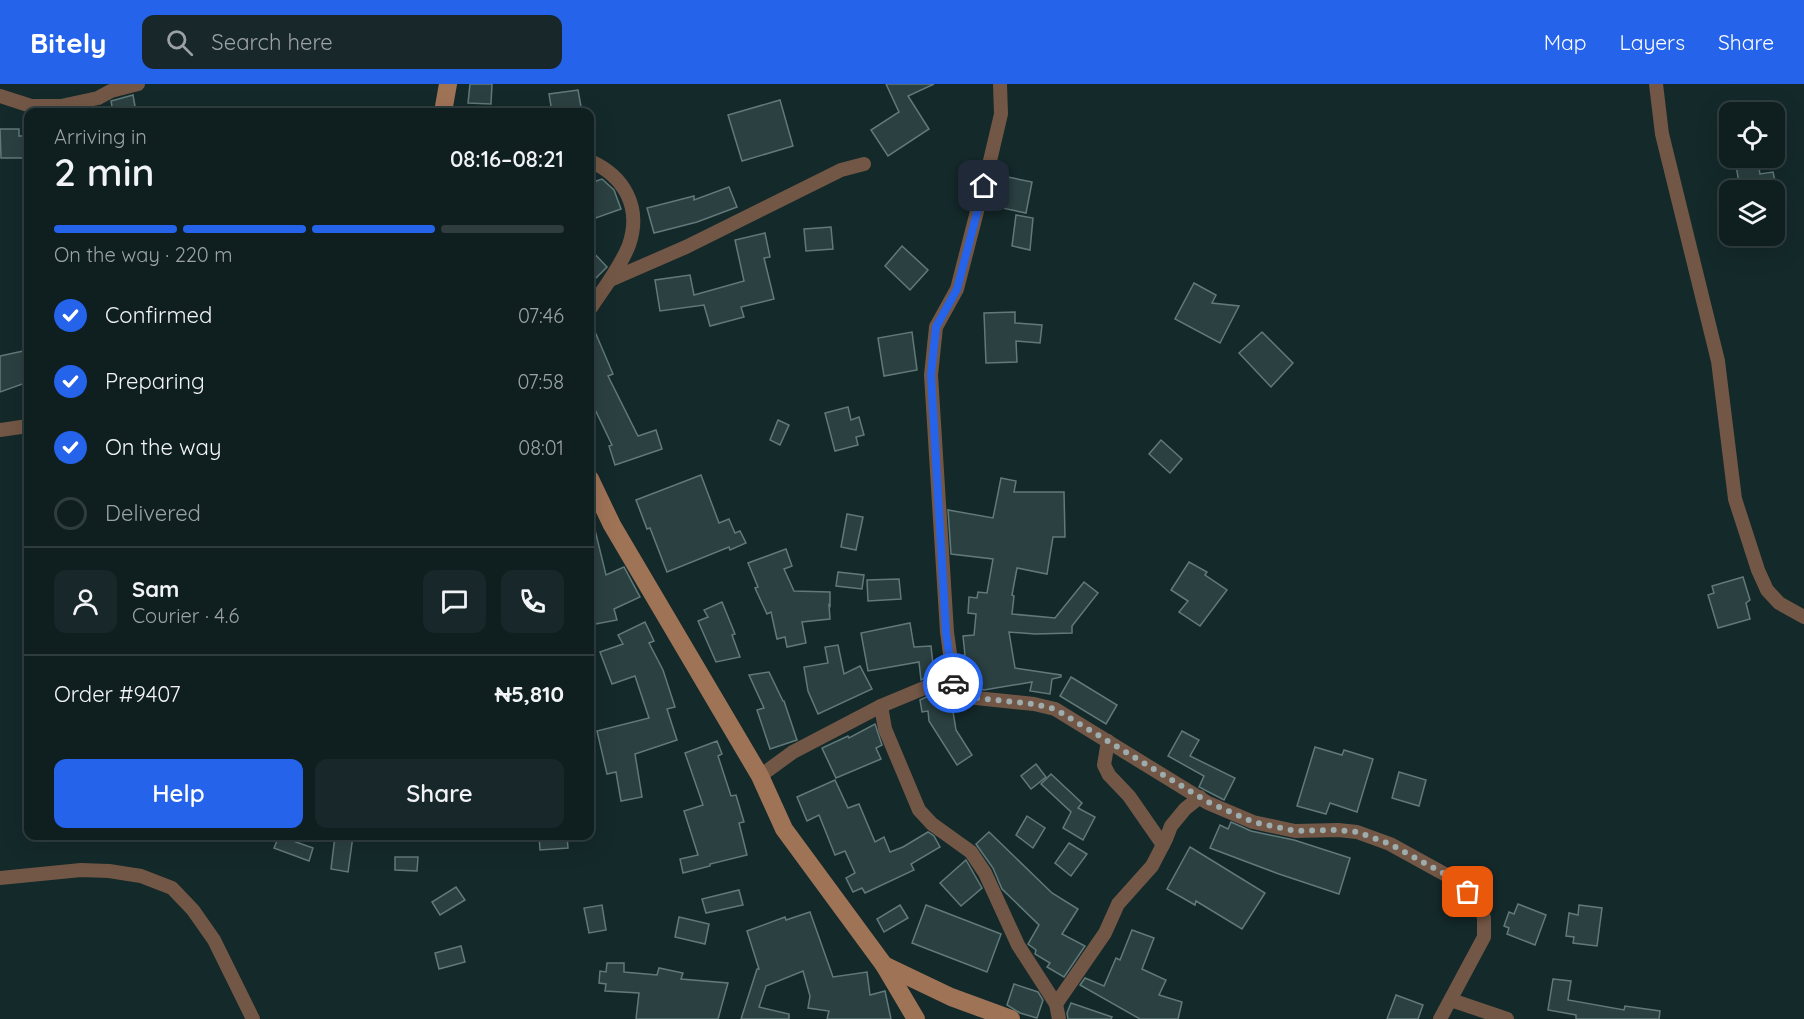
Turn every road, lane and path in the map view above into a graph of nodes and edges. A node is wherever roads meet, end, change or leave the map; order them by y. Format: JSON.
{"nodes":[{"id":1,"x":138,"y":84,"type":"edge"},
{"id":2,"x":448,"y":84,"type":"edge"},
{"id":3,"x":1000,"y":84,"type":"edge"},
{"id":4,"x":1656,"y":84,"type":"edge"},
{"id":5,"x":0,"y":96,"type":"edge"},
{"id":6,"x":444,"y":108,"type":"edge"},
{"id":7,"x":594,"y":163,"type":"edge"},
{"id":8,"x":864,"y":164,"type":"dead end"},
{"id":9,"x":610,"y":280,"type":"junction"},
{"id":10,"x":594,"y":303,"type":"edge"},
{"id":11,"x":24,"y":427,"type":"edge"},
{"id":12,"x":0,"y":430,"type":"edge"},
{"id":13,"x":594,"y":487,"type":"edge"},
{"id":14,"x":1804,"y":616,"type":"edge"},
{"id":15,"x":953,"y":676,"type":"junction"},
{"id":16,"x":881,"y":706,"type":"junction"},
{"id":17,"x":1108,"y":741,"type":"junction"},
{"id":18,"x":760,"y":776,"type":"junction"},
{"id":19,"x":1200,"y":797,"type":"junction"},
{"id":20,"x":1163,"y":846,"type":"junction"},
{"id":21,"x":0,"y":878,"type":"edge"},
{"id":22,"x":884,"y":965,"type":"junction"},
{"id":23,"x":1451,"y":1000,"type":"junction"},
{"id":24,"x":1056,"y":1004,"type":"junction"},
{"id":25,"x":253,"y":1019,"type":"edge"},
{"id":26,"x":916,"y":1019,"type":"edge"},
{"id":27,"x":1011,"y":1019,"type":"edge"},
{"id":28,"x":1059,"y":1019,"type":"edge"},
{"id":29,"x":1440,"y":1019,"type":"edge"},
{"id":30,"x":1507,"y":1019,"type":"edge"}],
"edges":[{"from":1,"to":5,"type":"street"},
{"from":2,"to":6,"type":"street"},
{"from":3,"to":15,"type":"street"},
{"from":4,"to":14,"type":"street"},
{"from":7,"to":9,"type":"street"},
{"from":8,"to":9,"type":"street"},
{"from":9,"to":10,"type":"street"},
{"from":11,"to":12,"type":"street"},
{"from":13,"to":18,"type":"street"},
{"from":15,"to":16,"type":"street"},
{"from":15,"to":17,"type":"street"},
{"from":16,"to":18,"type":"street"},
{"from":16,"to":24,"type":"street"},
{"from":17,"to":19,"type":"street"},
{"from":17,"to":20,"type":"street"},
{"from":18,"to":22,"type":"street"},
{"from":19,"to":20,"type":"street"},
{"from":19,"to":23,"type":"street"},
{"from":20,"to":24,"type":"street"},
{"from":21,"to":25,"type":"street"},
{"from":22,"to":26,"type":"street"},
{"from":22,"to":27,"type":"street"},
{"from":23,"to":29,"type":"street"},
{"from":23,"to":30,"type":"street"},
{"from":24,"to":28,"type":"street"}]}
